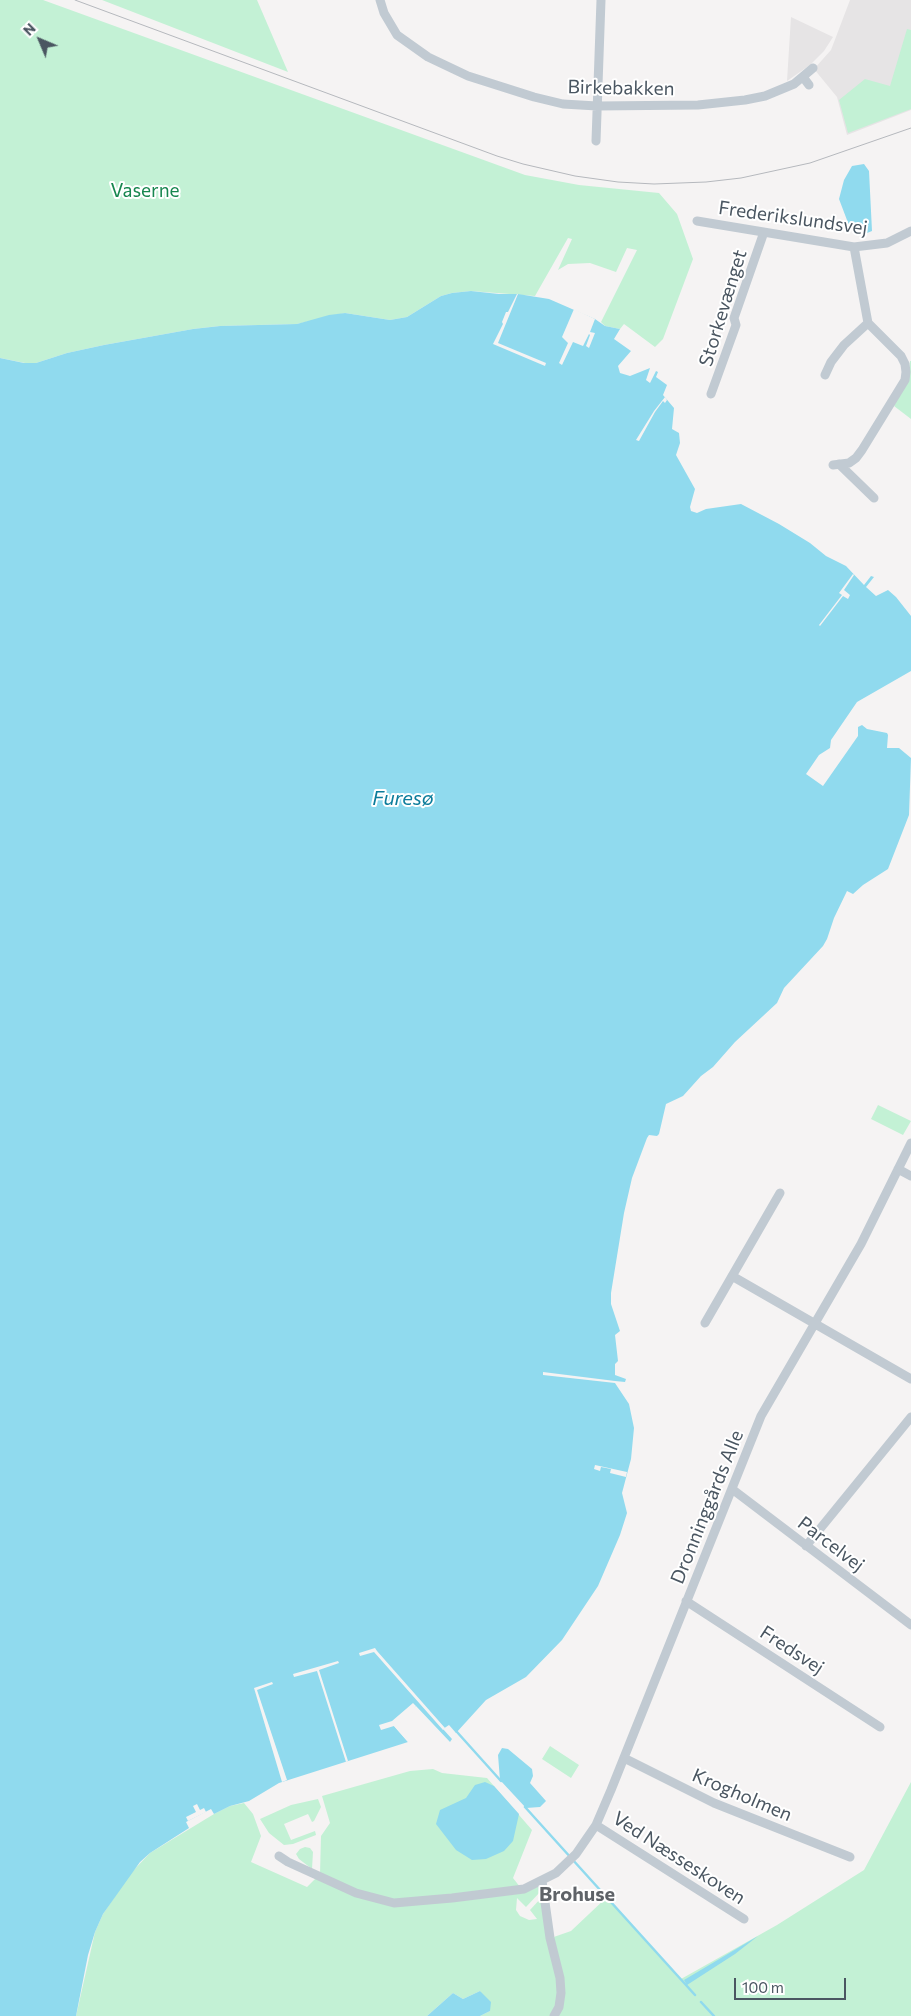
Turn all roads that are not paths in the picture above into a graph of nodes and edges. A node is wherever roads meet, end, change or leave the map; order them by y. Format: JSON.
{"nodes":[{"id":1,"x":380,"y":0,"type":"edge"},
{"id":2,"x":601,"y":0,"type":"edge"},
{"id":3,"x":813,"y":68,"type":"dead end"},
{"id":4,"x":803,"y":77,"type":"junction"},
{"id":5,"x":809,"y":86,"type":"dead end"},
{"id":6,"x":597,"y":106,"type":"junction"},
{"id":7,"x":596,"y":140,"type":"dead end"},
{"id":8,"x":697,"y":221,"type":"dead end"},
{"id":9,"x":911,"y":231,"type":"edge"},
{"id":10,"x":764,"y":232,"type":"junction"},
{"id":11,"x":854,"y":247,"type":"junction"},
{"id":12,"x":868,"y":323,"type":"junction"},
{"id":13,"x":825,"y":375,"type":"dead end"},
{"id":14,"x":711,"y":394,"type":"dead end"},
{"id":15,"x":874,"y":498,"type":"dead end"},
{"id":16,"x":911,"y":1143,"type":"edge"},
{"id":17,"x":898,"y":1169,"type":"junction"},
{"id":18,"x":911,"y":1176,"type":"edge"},
{"id":19,"x":780,"y":1193,"type":"dead end"},
{"id":20,"x":732,"y":1276,"type":"junction"},
{"id":21,"x":705,"y":1323,"type":"dead end"},
{"id":22,"x":815,"y":1323,"type":"junction"},
{"id":23,"x":911,"y":1379,"type":"edge"},
{"id":24,"x":911,"y":1417,"type":"edge"},
{"id":25,"x":732,"y":1489,"type":"junction"},
{"id":26,"x":806,"y":1546,"type":"junction"},
{"id":27,"x":686,"y":1601,"type":"junction"},
{"id":28,"x":911,"y":1625,"type":"edge"},
{"id":29,"x":880,"y":1727,"type":"dead end"},
{"id":30,"x":624,"y":1758,"type":"junction"},
{"id":31,"x":596,"y":1825,"type":"junction"},
{"id":32,"x":279,"y":1856,"type":"dead end"},
{"id":33,"x":850,"y":1857,"type":"dead end"},
{"id":34,"x":542,"y":1881,"type":"junction"},
{"id":35,"x":744,"y":1919,"type":"dead end"},
{"id":36,"x":554,"y":2016,"type":"edge"}],
"edges":[{"from":1,"to":6,"type":"street","name":"Birkebakken"},
{"from":2,"to":6,"type":"street"},
{"from":3,"to":4,"type":"street","name":"Birkebakken"},
{"from":4,"to":5,"type":"street"},
{"from":4,"to":6,"type":"street","name":"Birkebakken"},
{"from":6,"to":7,"type":"street"},
{"from":8,"to":10,"type":"street","name":"Frederikslundsvej"},
{"from":9,"to":11,"type":"street","name":"Frederikslundsvej"},
{"from":10,"to":11,"type":"street","name":"Frederikslundsvej"},
{"from":10,"to":14,"type":"street","name":"Storkevænget"},
{"from":11,"to":12,"type":"street"},
{"from":12,"to":13,"type":"street"},
{"from":12,"to":15,"type":"street"},
{"from":16,"to":17,"type":"street","name":"Dronninggårds Alle"},
{"from":17,"to":18,"type":"street"},
{"from":17,"to":22,"type":"street","name":"Dronninggårds Alle"},
{"from":19,"to":20,"type":"street"},
{"from":20,"to":21,"type":"street"},
{"from":20,"to":22,"type":"street"},
{"from":22,"to":23,"type":"street"},
{"from":22,"to":25,"type":"street","name":"Dronninggårds Alle"},
{"from":24,"to":26,"type":"street"},
{"from":25,"to":26,"type":"street","name":"Parcelvej"},
{"from":25,"to":27,"type":"street","name":"Dronninggårds Alle"},
{"from":26,"to":28,"type":"street","name":"Parcelvej"},
{"from":27,"to":29,"type":"street","name":"Fredsvej"},
{"from":27,"to":30,"type":"street","name":"Dronninggårds Alle"},
{"from":30,"to":31,"type":"street","name":"Dronninggårds Alle"},
{"from":30,"to":33,"type":"street","name":"Krogholmen"},
{"from":31,"to":34,"type":"street","name":"Dronninggårds Alle"},
{"from":31,"to":35,"type":"street","name":"Ved Næsseskoven"},
{"from":32,"to":34,"type":"street","name":"Dronninggårds Alle"},
{"from":34,"to":36,"type":"street"}]}
